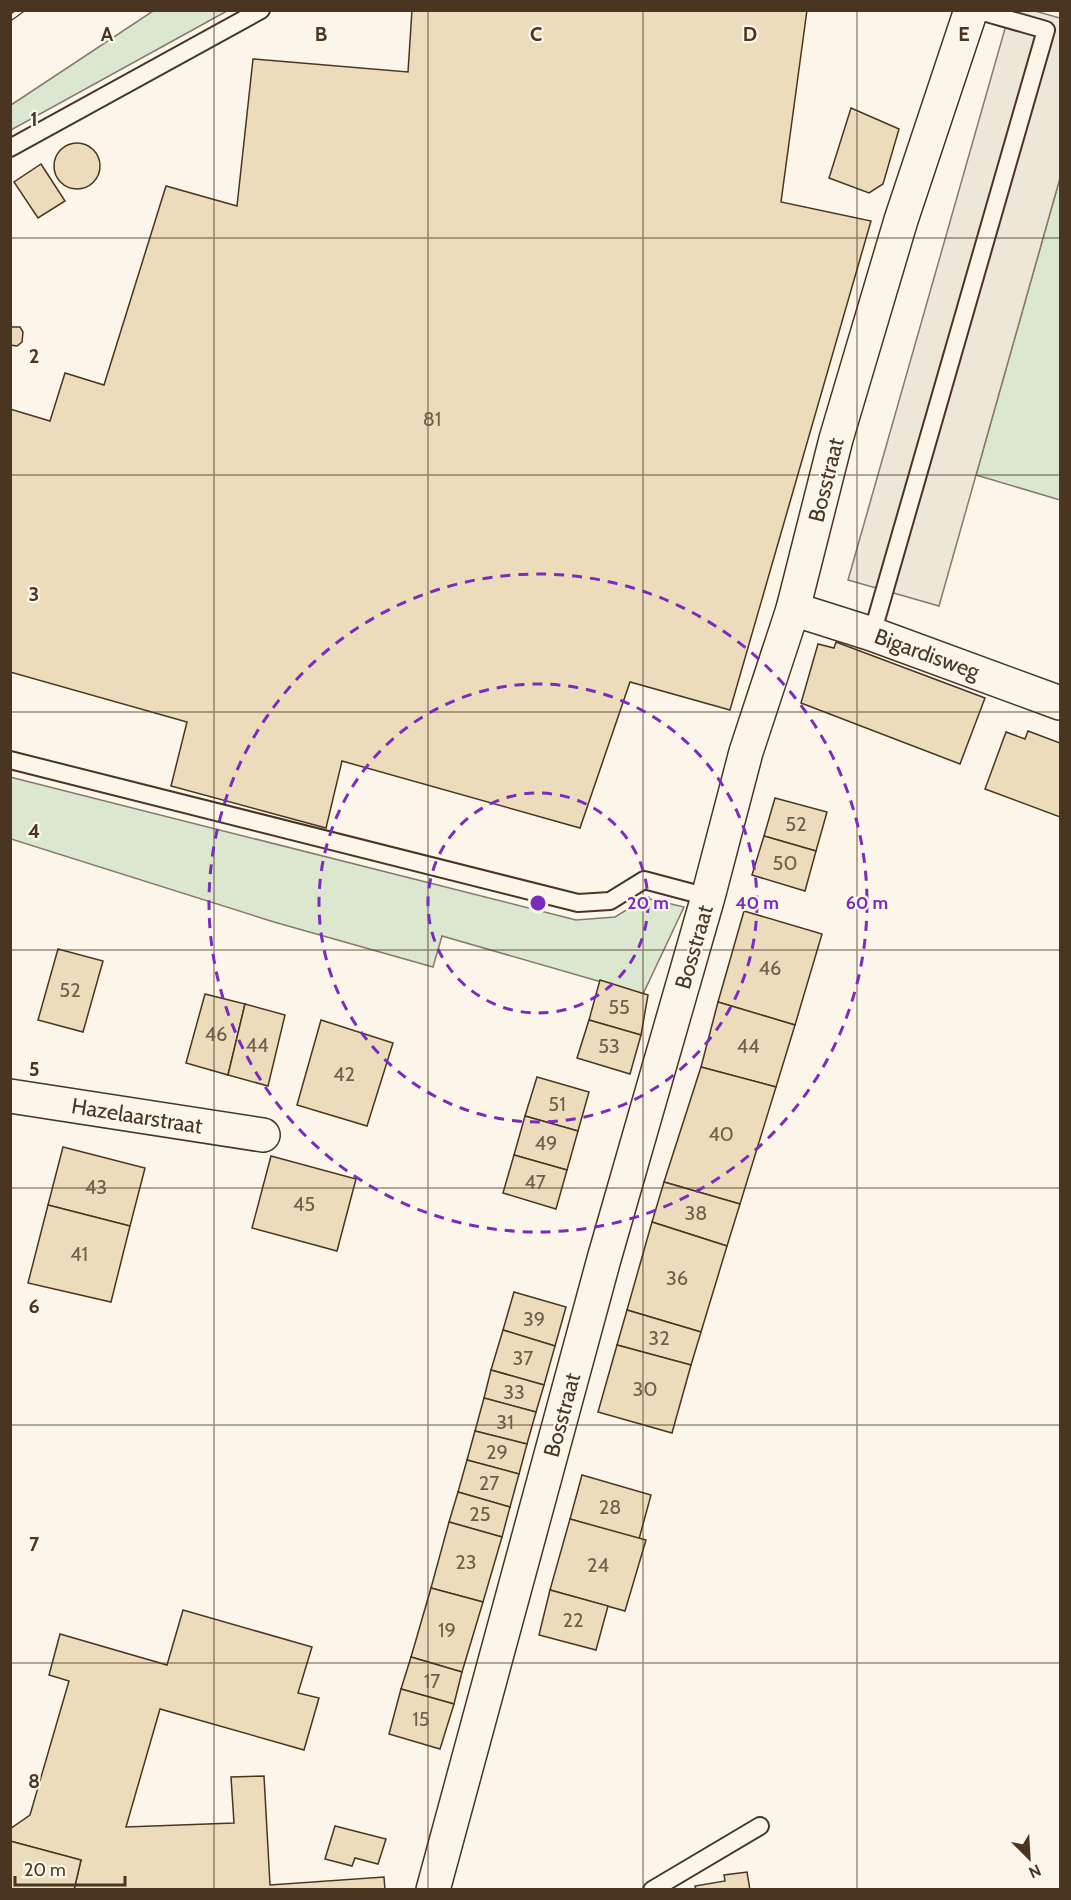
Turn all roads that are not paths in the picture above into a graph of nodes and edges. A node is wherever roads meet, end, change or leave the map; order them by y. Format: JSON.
{"nodes":[{"id":1,"x":261,"y":10,"type":"edge"},
{"id":2,"x":973,"y":10,"type":"edge"},
{"id":3,"x":10,"y":148,"type":"edge"},
{"id":4,"x":793,"y":609,"type":"junction"},
{"id":5,"x":872,"y":634,"type":"junction"},
{"id":6,"x":1060,"y":702,"type":"edge"},
{"id":7,"x":10,"y":760,"type":"edge"},
{"id":8,"x":708,"y":897,"type":"junction"},
{"id":9,"x":10,"y":1096,"type":"edge"},
{"id":10,"x":263,"y":1135,"type":"dead end"},
{"id":11,"x":760,"y":1826,"type":"dead end"},
{"id":12,"x":433,"y":1890,"type":"edge"},
{"id":13,"x":652,"y":1890,"type":"edge"}],
"edges":[{"from":1,"to":3,"type":"lane"},
{"from":2,"to":4,"type":"street","name":"Bosstraat"},
{"from":2,"to":5,"type":"lane"},
{"from":4,"to":5,"type":"street","name":"Bigardisweg"},
{"from":4,"to":8,"type":"street","name":"Bosstraat"},
{"from":5,"to":6,"type":"street","name":"Bigardisweg"},
{"from":7,"to":8,"type":"lane"},
{"from":8,"to":12,"type":"street","name":"Bosstraat"},
{"from":9,"to":10,"type":"street","name":"Hazelaarstraat"},
{"from":11,"to":13,"type":"lane"}]}
